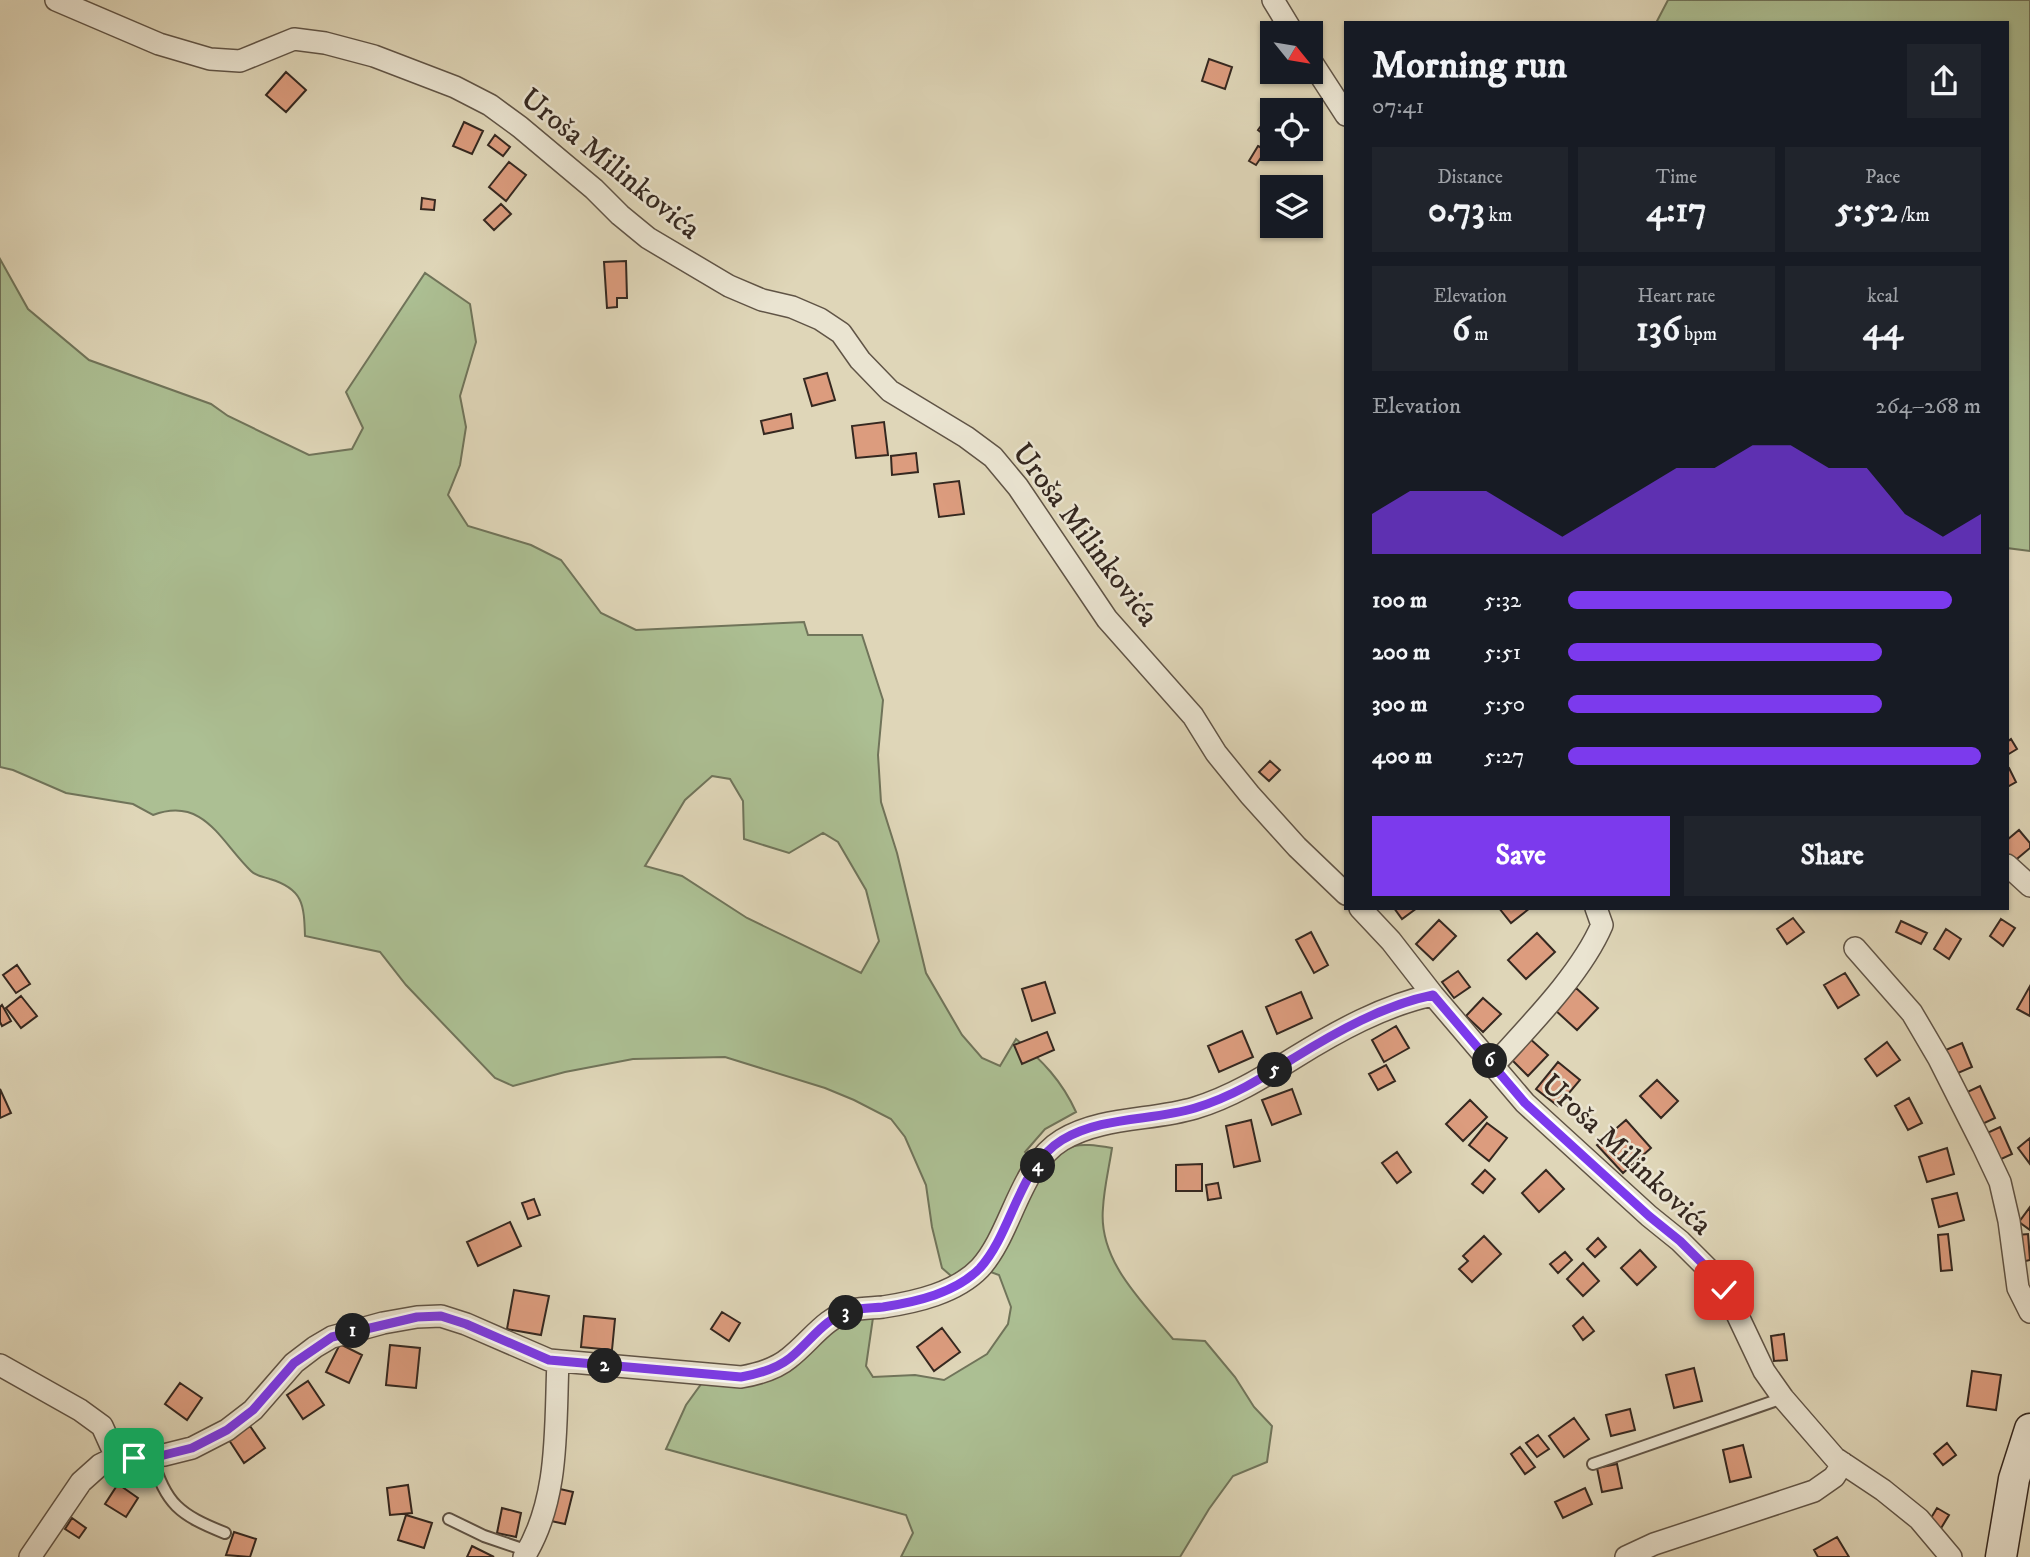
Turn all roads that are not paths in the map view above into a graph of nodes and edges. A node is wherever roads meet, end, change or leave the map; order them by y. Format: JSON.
{"nodes":[{"id":1,"x":56,"y":0,"type":"edge"},
{"id":2,"x":1273,"y":0,"type":"edge"},
{"id":3,"x":1286,"y":21,"type":"edge"},
{"id":4,"x":1323,"y":80,"type":"edge"},
{"id":5,"x":1344,"y":112,"type":"edge"},
{"id":6,"x":2009,"y":867,"type":"edge"},
{"id":7,"x":2030,"y":886,"type":"edge"},
{"id":8,"x":1344,"y":892,"type":"edge"},
{"id":9,"x":1362,"y":910,"type":"edge"},
{"id":10,"x":1596,"y":910,"type":"edge"},
{"id":11,"x":1855,"y":948,"type":"dead end"},
{"id":12,"x":1433,"y":995,"type":"junction"},
{"id":13,"x":1493,"y":1066,"type":"junction"},
{"id":14,"x":2030,"y":1312,"type":"edge"},
{"id":15,"x":558,"y":1361,"type":"junction"},
{"id":16,"x":0,"y":1365,"type":"edge"},
{"id":17,"x":1783,"y":1398,"type":"junction"},
{"id":18,"x":2030,"y":1429,"type":"edge"},
{"id":19,"x":116,"y":1457,"type":"junction"},
{"id":20,"x":152,"y":1457,"type":"junction"},
{"id":21,"x":1843,"y":1463,"type":"junction"},
{"id":22,"x":1593,"y":1464,"type":"dead end"},
{"id":23,"x":449,"y":1518,"type":"dead end"},
{"id":24,"x":225,"y":1533,"type":"dead end"},
{"id":25,"x":526,"y":1554,"type":"edge"},
{"id":26,"x":30,"y":1557,"type":"edge"},
{"id":27,"x":1626,"y":1557,"type":"edge"},
{"id":28,"x":1951,"y":1557,"type":"edge"},
{"id":29,"x":2001,"y":1557,"type":"edge"}],
"edges":[{"from":1,"to":8,"type":"street","name":"Uroša Milinkovića"},
{"from":2,"to":3,"type":"street"},
{"from":4,"to":5,"type":"street"},
{"from":6,"to":7,"type":"street"},
{"from":9,"to":12,"type":"street","name":"Uroša Milinkovića"},
{"from":10,"to":13,"type":"street"},
{"from":11,"to":14,"type":"street"},
{"from":12,"to":13,"type":"street","name":"Uroša Milinkovića"},
{"from":12,"to":15,"type":"street"},
{"from":13,"to":17,"type":"street","name":"Uroša Milinkovića"},
{"from":15,"to":20,"type":"street"},
{"from":15,"to":25,"type":"street"},
{"from":16,"to":19,"type":"street"},
{"from":17,"to":21,"type":"street","name":"Uroša Milinkovića"},
{"from":17,"to":22,"type":"lane"},
{"from":18,"to":29,"type":"street"},
{"from":19,"to":20,"type":"street"},
{"from":19,"to":26,"type":"street"},
{"from":20,"to":24,"type":"lane"},
{"from":21,"to":27,"type":"street"},
{"from":21,"to":28,"type":"street","name":"Uroša Milinkovića"},
{"from":23,"to":25,"type":"lane"}]}
